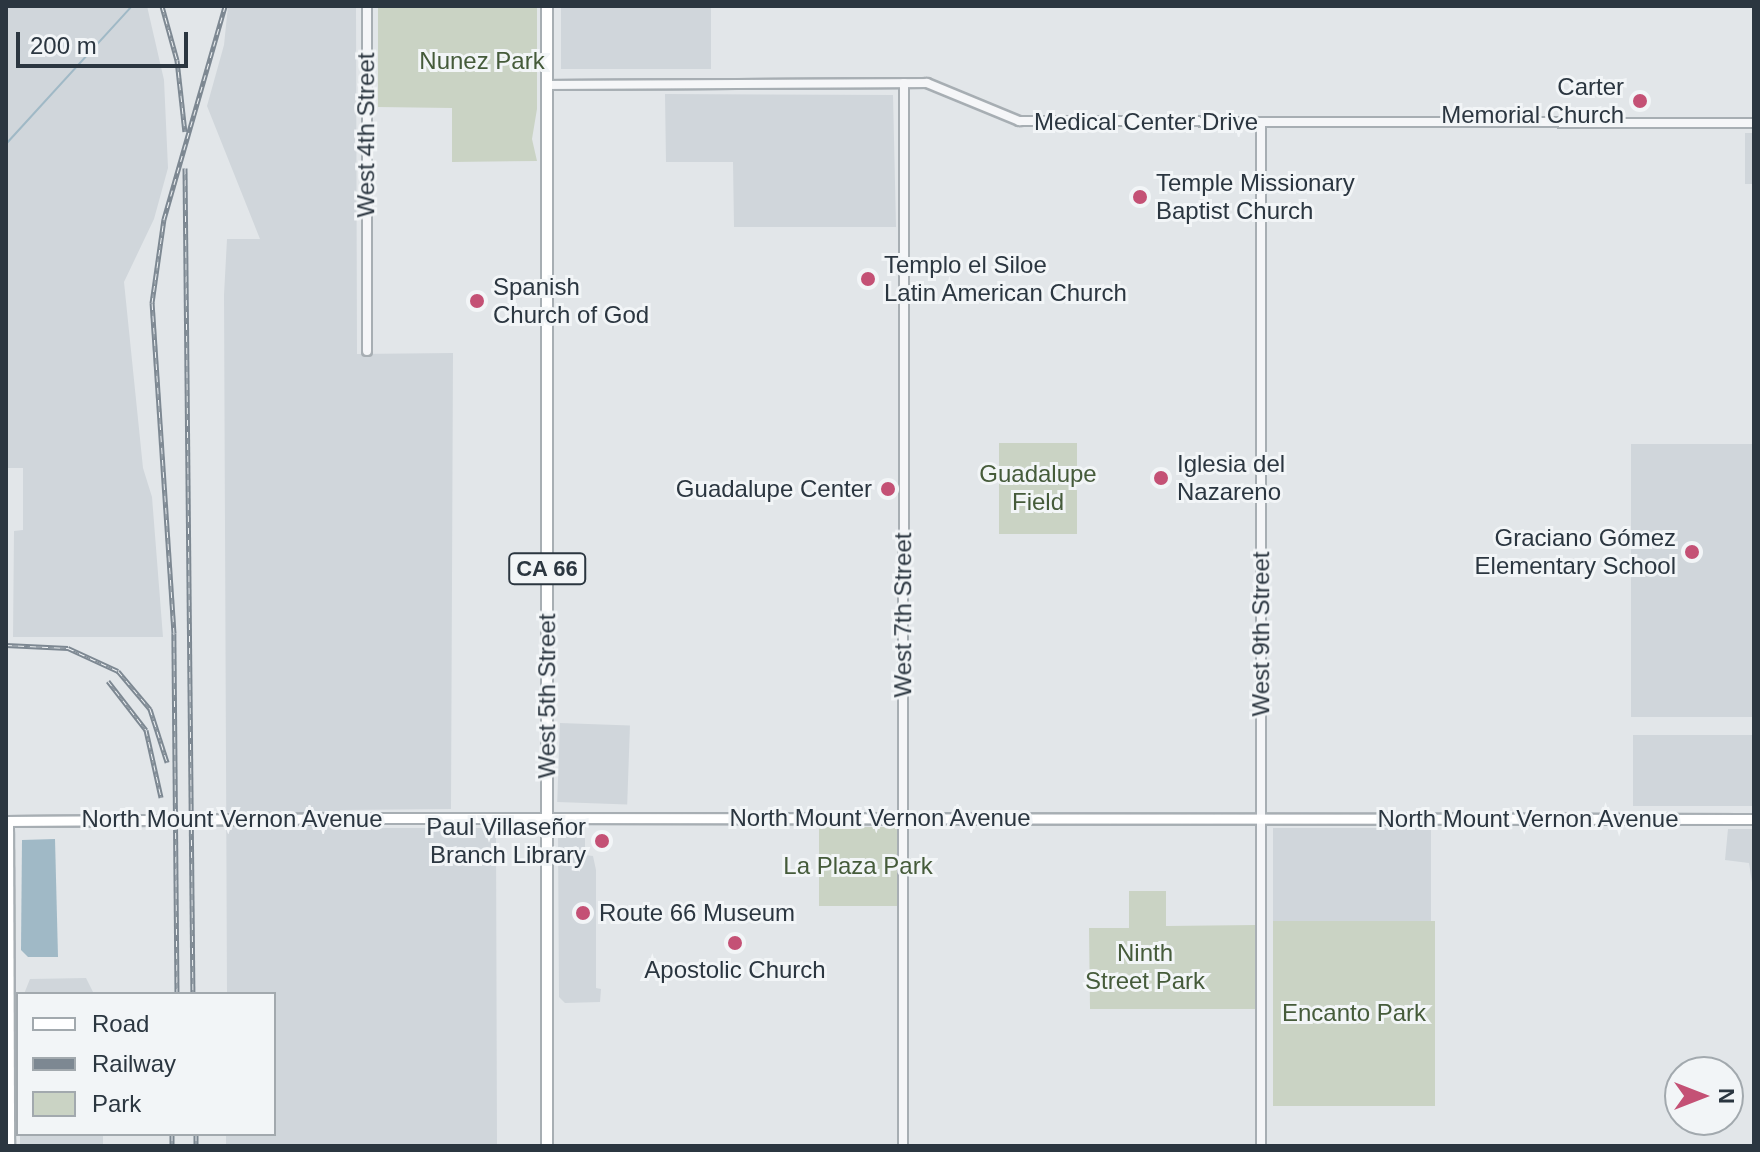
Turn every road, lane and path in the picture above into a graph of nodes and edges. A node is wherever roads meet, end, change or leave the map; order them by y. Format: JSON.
{"nodes":[{"id":1,"x":367,"y":6,"type":"edge"},
{"id":2,"x":547,"y":6,"type":"edge"},
{"id":3,"x":904,"y":83,"type":"junction"},
{"id":4,"x":547,"y":85,"type":"junction"},
{"id":5,"x":1261,"y":122,"type":"junction"},
{"id":6,"x":1754,"y":123,"type":"edge"},
{"id":7,"x":367,"y":351,"type":"dead end"},
{"id":8,"x":548,"y":818,"type":"junction"},
{"id":9,"x":904,"y":818,"type":"junction"},
{"id":10,"x":1261,"y":819,"type":"junction"},
{"id":11,"x":1754,"y":819,"type":"edge"},
{"id":12,"x":7,"y":821,"type":"edge"},
{"id":13,"x":9,"y":1146,"type":"edge"},
{"id":14,"x":547,"y":1146,"type":"edge"},
{"id":15,"x":903,"y":1146,"type":"edge"},
{"id":16,"x":1261,"y":1146,"type":"edge"}],
"edges":[{"from":1,"to":7,"type":"street","name":"West 4th Street"},
{"from":2,"to":4,"type":"main road","name":"West 5th Street","number":"CA 66"},
{"from":3,"to":4,"type":"street","name":"Medical Center Drive"},
{"from":3,"to":5,"type":"street","name":"Medical Center Drive"},
{"from":3,"to":9,"type":"street","name":"West 7th Street"},
{"from":4,"to":8,"type":"main road","name":"West 5th Street","number":"CA 66"},
{"from":5,"to":6,"type":"street","name":"Medical Center Drive"},
{"from":5,"to":10,"type":"street","name":"West 9th Street"},
{"from":8,"to":9,"type":"main road","name":"North Mount Vernon Avenue"},
{"from":8,"to":12,"type":"main road","name":"North Mount Vernon Avenue","bridge":true},
{"from":8,"to":14,"type":"main road","name":"West 5th Street","number":"CA 66"},
{"from":9,"to":10,"type":"main road","name":"North Mount Vernon Avenue"},
{"from":9,"to":15,"type":"street","name":"West 7th Street"},
{"from":10,"to":11,"type":"main road","name":"North Mount Vernon Avenue"},
{"from":10,"to":16,"type":"street","name":"West 9th Street"},
{"from":12,"to":13,"type":"main road"}]}
